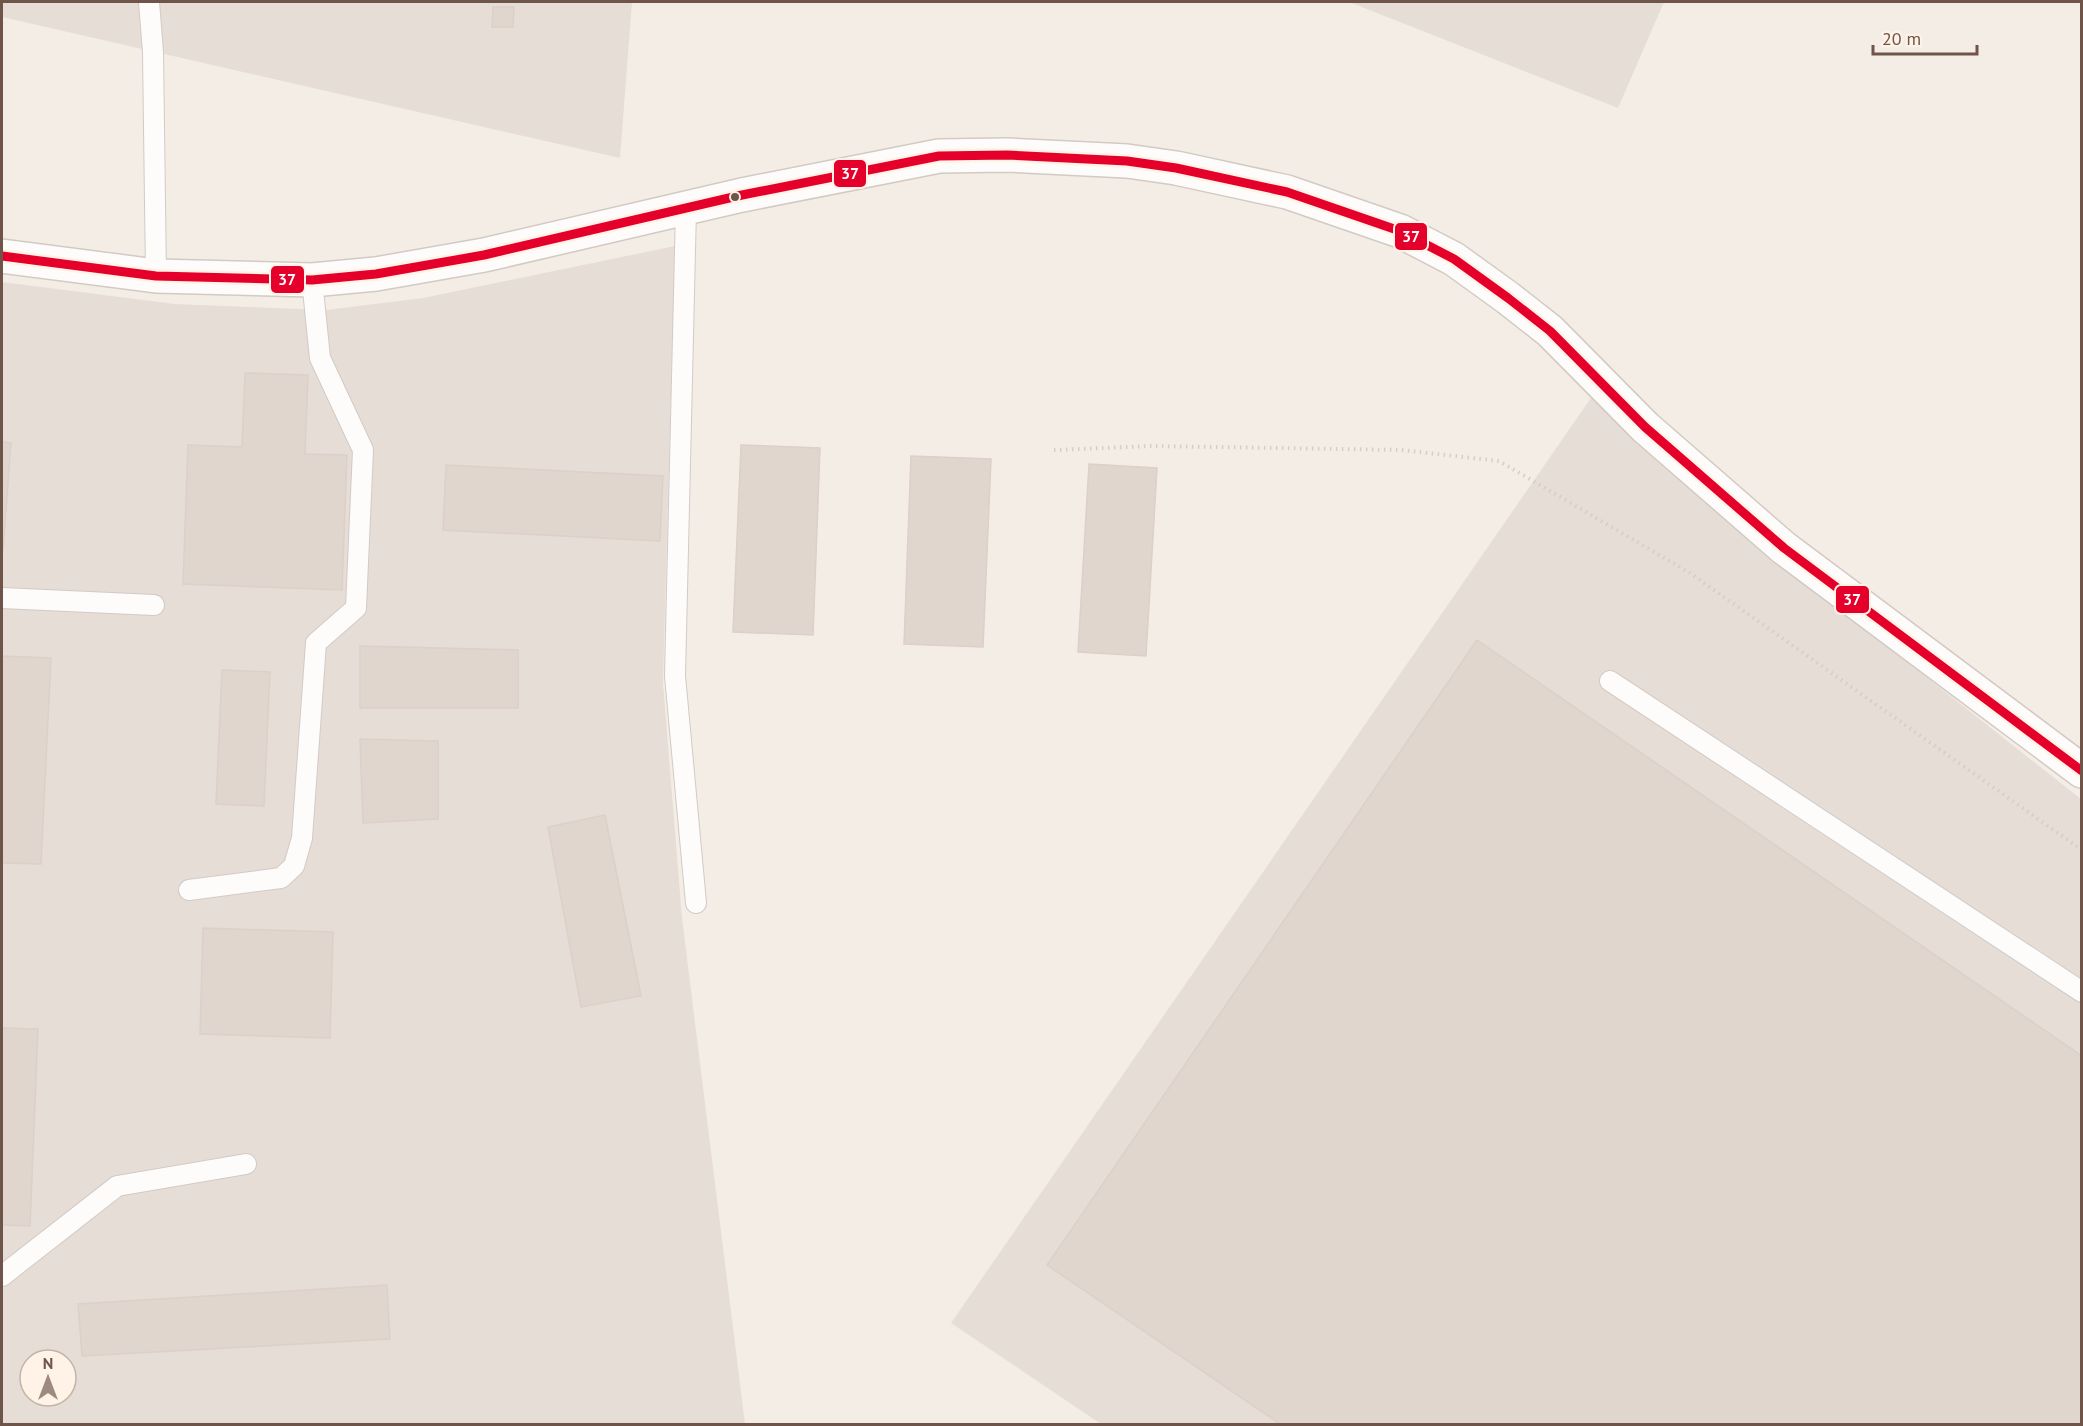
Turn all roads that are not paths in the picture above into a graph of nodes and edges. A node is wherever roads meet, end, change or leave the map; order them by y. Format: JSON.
{"nodes":[{"id":1,"x":150,"y":2,"type":"edge"},
{"id":2,"x":686,"y":208,"type":"junction"},
{"id":3,"x":2,"y":256,"type":"edge"},
{"id":4,"x":156,"y":276,"type":"junction"},
{"id":5,"x":312,"y":280,"type":"junction"},
{"id":6,"x":2,"y":598,"type":"edge"},
{"id":7,"x":154,"y":604,"type":"dead end"},
{"id":8,"x":1610,"y":681,"type":"dead end"},
{"id":9,"x":2082,"y":771,"type":"edge"},
{"id":10,"x":189,"y":890,"type":"dead end"},
{"id":11,"x":696,"y":903,"type":"dead end"},
{"id":12,"x":2082,"y":992,"type":"edge"},
{"id":13,"x":246,"y":1164,"type":"dead end"},
{"id":14,"x":2,"y":1276,"type":"edge"}],
"edges":[{"from":1,"to":4,"type":"lane"},
{"from":2,"to":5,"type":"main road"},
{"from":2,"to":9,"type":"main road"},
{"from":2,"to":11,"type":"lane"},
{"from":3,"to":4,"type":"main road"},
{"from":4,"to":5,"type":"main road"},
{"from":5,"to":10,"type":"lane"},
{"from":6,"to":7,"type":"lane"},
{"from":8,"to":12,"type":"lane"},
{"from":13,"to":14,"type":"lane"}]}
